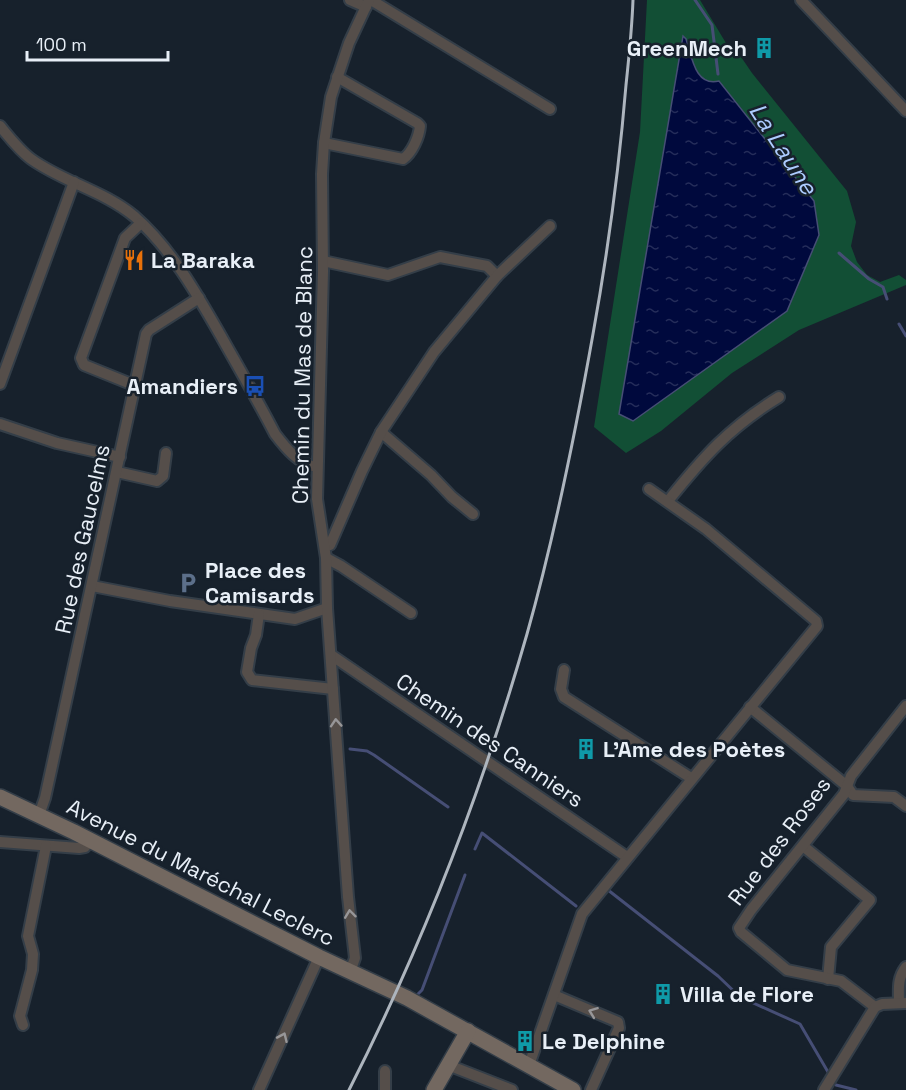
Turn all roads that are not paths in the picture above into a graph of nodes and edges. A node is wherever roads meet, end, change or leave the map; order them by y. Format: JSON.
{"nodes":[{"id":1,"x":350,"y":0,"type":"edge"},
{"id":2,"x":801,"y":0,"type":"edge"},
{"id":3,"x":369,"y":2,"type":"edge"},
{"id":4,"x":337,"y":77,"type":"junction"},
{"id":5,"x":550,"y":109,"type":"dead end"},
{"id":6,"x":906,"y":111,"type":"edge"},
{"id":7,"x":0,"y":126,"type":"edge"},
{"id":8,"x":324,"y":143,"type":"junction"},
{"id":9,"x":74,"y":182,"type":"junction"},
{"id":10,"x":141,"y":223,"type":"junction"},
{"id":11,"x":550,"y":226,"type":"dead end"},
{"id":12,"x":323,"y":261,"type":"junction"},
{"id":13,"x":497,"y":276,"type":"junction"},
{"id":14,"x":199,"y":298,"type":"junction"},
{"id":15,"x":0,"y":384,"type":"edge"},
{"id":16,"x":136,"y":386,"type":"junction"},
{"id":17,"x":779,"y":397,"type":"dead end"},
{"id":18,"x":0,"y":424,"type":"edge"},
{"id":19,"x":381,"y":432,"type":"junction"},
{"id":20,"x":166,"y":453,"type":"dead end"},
{"id":21,"x":120,"y":458,"type":"junction"},
{"id":22,"x":317,"y":466,"type":"junction"},
{"id":23,"x":117,"y":472,"type":"junction"},
{"id":24,"x":649,"y":489,"type":"dead end"},
{"id":25,"x":668,"y":501,"type":"junction"},
{"id":26,"x":473,"y":514,"type":"dead end"},
{"id":27,"x":325,"y":546,"type":"junction"},
{"id":28,"x":326,"y":558,"type":"junction"},
{"id":29,"x":92,"y":586,"type":"junction"},
{"id":30,"x":327,"y":608,"type":"junction"},
{"id":31,"x":411,"y":613,"type":"dead end"},
{"id":32,"x":259,"y":614,"type":"junction"},
{"id":33,"x":331,"y":655,"type":"junction"},
{"id":34,"x":564,"y":670,"type":"dead end"},
{"id":35,"x":333,"y":689,"type":"junction"},
{"id":36,"x":906,"y":706,"type":"edge"},
{"id":37,"x":750,"y":707,"type":"junction"},
{"id":38,"x":691,"y":778,"type":"junction"},
{"id":39,"x":847,"y":786,"type":"junction"},
{"id":40,"x":0,"y":797,"type":"edge"},
{"id":41,"x":906,"y":806,"type":"edge"},
{"id":42,"x":39,"y":815,"type":"junction"},
{"id":43,"x":89,"y":840,"type":"junction"},
{"id":44,"x":0,"y":842,"type":"edge"},
{"id":45,"x":46,"y":846,"type":"junction"},
{"id":46,"x":803,"y":846,"type":"junction"},
{"id":47,"x":627,"y":857,"type":"junction"},
{"id":48,"x":319,"y":957,"type":"junction"},
{"id":49,"x":906,"y":967,"type":"edge"},
{"id":50,"x":350,"y":972,"type":"junction"},
{"id":51,"x":828,"y":979,"type":"junction"},
{"id":52,"x":554,"y":995,"type":"junction"},
{"id":53,"x":903,"y":1003,"type":"edge"},
{"id":54,"x":875,"y":1007,"type":"junction"},
{"id":55,"x":23,"y":1025,"type":"dead end"},
{"id":56,"x":468,"y":1030,"type":"junction"},
{"id":57,"x":448,"y":1065,"type":"junction"},
{"id":58,"x":529,"y":1065,"type":"junction"},
{"id":59,"x":385,"y":1071,"type":"dead end"},
{"id":60,"x":259,"y":1090,"type":"edge"},
{"id":61,"x":385,"y":1090,"type":"edge"},
{"id":62,"x":434,"y":1090,"type":"edge"},
{"id":63,"x":512,"y":1090,"type":"edge"},
{"id":64,"x":573,"y":1090,"type":"edge"},
{"id":65,"x":591,"y":1090,"type":"edge"},
{"id":66,"x":824,"y":1090,"type":"edge"}],
"edges":[{"from":1,"to":3,"type":"street"},
{"from":2,"to":6,"type":"street"},
{"from":3,"to":4,"type":"street","name":"Chemin du Mas de Blanc"},
{"from":3,"to":5,"type":"street"},
{"from":4,"to":8,"type":"street","name":"Chemin du Mas de Blanc"},
{"from":4,"to":8,"type":"street"},
{"from":7,"to":9,"type":"street"},
{"from":8,"to":12,"type":"street","name":"Chemin du Mas de Blanc"},
{"from":9,"to":10,"type":"street"},
{"from":9,"to":15,"type":"street"},
{"from":10,"to":14,"type":"street"},
{"from":10,"to":16,"type":"street"},
{"from":11,"to":13,"type":"street"},
{"from":12,"to":13,"type":"street"},
{"from":12,"to":22,"type":"street","name":"Chemin du Mas de Blanc"},
{"from":13,"to":19,"type":"street"},
{"from":14,"to":16,"type":"street","name":"Rue des Gaucelms"},
{"from":14,"to":22,"type":"street"},
{"from":16,"to":21,"type":"street","name":"Rue des Gaucelms"},
{"from":17,"to":25,"type":"street"},
{"from":18,"to":21,"type":"street"},
{"from":19,"to":26,"type":"street"},
{"from":19,"to":27,"type":"street"},
{"from":20,"to":23,"type":"street"},
{"from":21,"to":23,"type":"street","name":"Rue des Gaucelms"},
{"from":22,"to":27,"type":"street","name":"Chemin du Mas de Blanc"},
{"from":23,"to":29,"type":"street","name":"Rue des Gaucelms"},
{"from":24,"to":25,"type":"street"},
{"from":25,"to":37,"type":"street"},
{"from":27,"to":28,"type":"street","name":"Chemin du Mas de Blanc"},
{"from":28,"to":30,"type":"street","name":"Chemin du Mas de Blanc"},
{"from":28,"to":31,"type":"street"},
{"from":29,"to":32,"type":"street"},
{"from":29,"to":42,"type":"street","name":"Rue des Gaucelms"},
{"from":30,"to":32,"type":"street"},
{"from":30,"to":33,"type":"street","name":"Chemin du Mas de Blanc"},
{"from":32,"to":35,"type":"street"},
{"from":33,"to":35,"type":"street","name":"Chemin du Mas de Blanc"},
{"from":33,"to":47,"type":"street","name":"Chemin des Canniers"},
{"from":34,"to":38,"type":"street"},
{"from":50,"to":35,"type":"street","name":"Chemin du Mas de Blanc","one_way":true},
{"from":36,"to":39,"type":"street","name":"Rue des Roses"},
{"from":37,"to":38,"type":"street"},
{"from":37,"to":39,"type":"street"},
{"from":38,"to":47,"type":"street"},
{"from":39,"to":41,"type":"street"},
{"from":39,"to":46,"type":"street","name":"Rue des Roses"},
{"from":40,"to":42,"type":"main road","name":"Avenue du Maréchal Leclerc"},
{"from":42,"to":43,"type":"main road","name":"Avenue du Maréchal Leclerc"},
{"from":43,"to":45,"type":"street"},
{"from":43,"to":48,"type":"main road","name":"Avenue du Maréchal Leclerc"},
{"from":44,"to":45,"type":"street"},
{"from":45,"to":55,"type":"street"},
{"from":46,"to":51,"type":"street"},
{"from":46,"to":51,"type":"street","name":"Rue des Roses"},
{"from":47,"to":52,"type":"street"},
{"from":48,"to":50,"type":"main road","name":"Avenue du Maréchal Leclerc"},
{"from":60,"to":48,"type":"street","one_way":true},
{"from":49,"to":53,"type":"street"},
{"from":50,"to":56,"type":"main road","name":"Avenue du Maréchal Leclerc"},
{"from":51,"to":54,"type":"street","name":"Rue des Roses"},
{"from":52,"to":58,"type":"street"},
{"from":65,"to":52,"type":"street","one_way":true},
{"from":53,"to":54,"type":"street"},
{"from":54,"to":66,"type":"street"},
{"from":56,"to":57,"type":"main road"},
{"from":56,"to":58,"type":"main road","name":"Avenue du Maréchal Leclerc"},
{"from":57,"to":62,"type":"main road"},
{"from":57,"to":63,"type":"street"},
{"from":58,"to":64,"type":"main road","name":"Avenue du Maréchal Leclerc"},
{"from":59,"to":61,"type":"street"}]}
